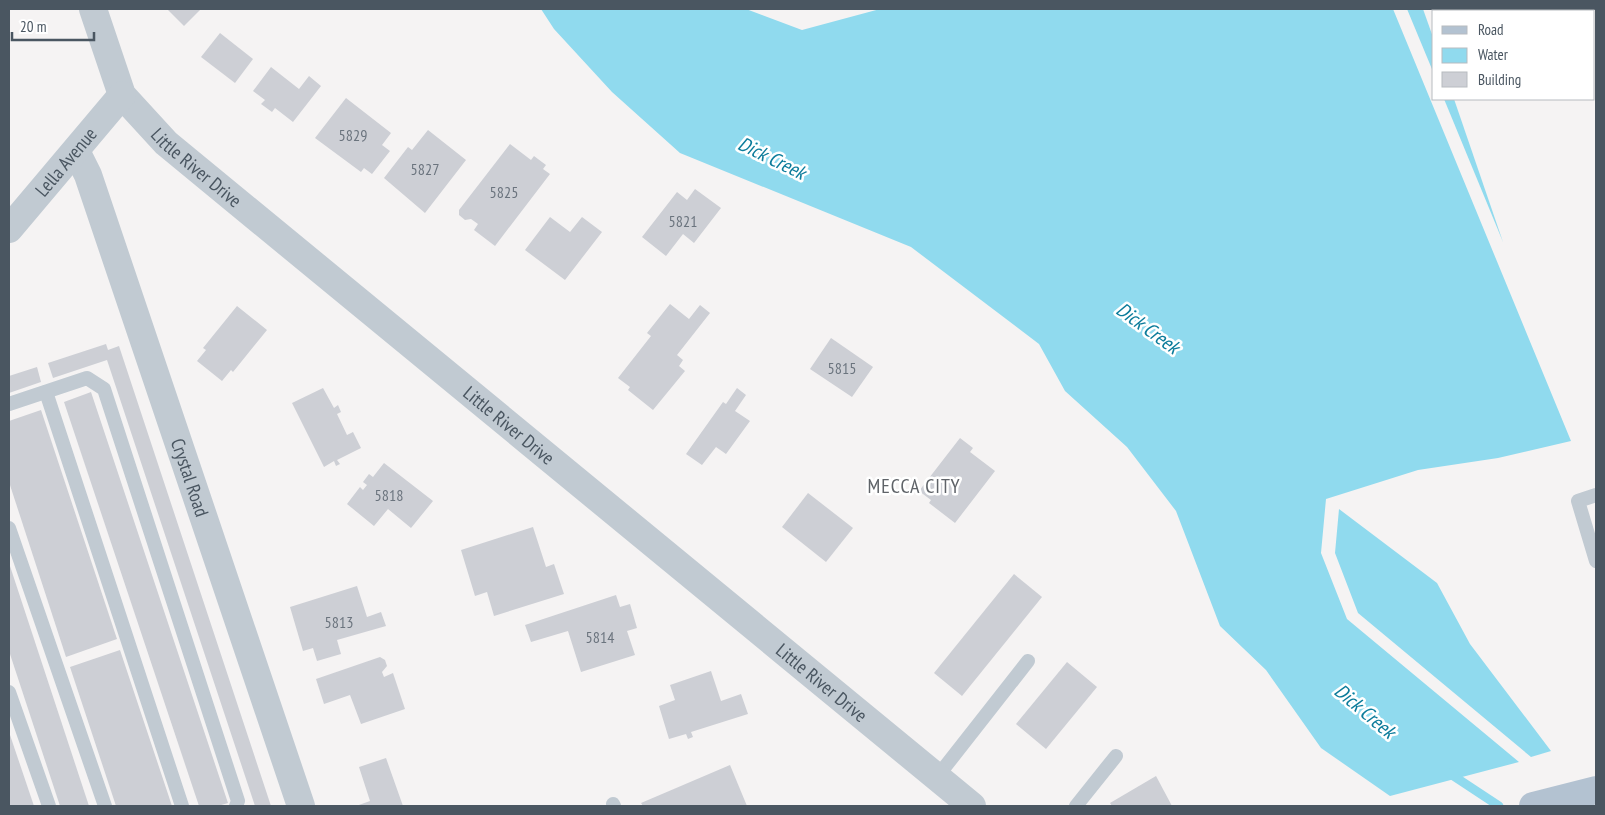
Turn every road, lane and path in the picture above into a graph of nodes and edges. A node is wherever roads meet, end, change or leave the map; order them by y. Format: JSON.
{"nodes":[{"id":1,"x":93,"y":9,"type":"edge"},
{"id":2,"x":122,"y":95,"type":"junction"},
{"id":3,"x":76,"y":151,"type":"junction"},
{"id":4,"x":9,"y":229,"type":"edge"},
{"id":5,"x":46,"y":392,"type":"junction"},
{"id":6,"x":9,"y":404,"type":"edge"},
{"id":7,"x":1596,"y":494,"type":"edge"},
{"id":8,"x":9,"y":528,"type":"edge"},
{"id":9,"x":1596,"y":558,"type":"edge"},
{"id":10,"x":1028,"y":662,"type":"dead end"},
{"id":11,"x":9,"y":692,"type":"edge"},
{"id":12,"x":1116,"y":756,"type":"dead end"},
{"id":13,"x":937,"y":777,"type":"junction"},
{"id":14,"x":1596,"y":790,"type":"edge"},
{"id":15,"x":49,"y":806,"type":"edge"},
{"id":16,"x":105,"y":806,"type":"edge"},
{"id":17,"x":182,"y":806,"type":"edge"},
{"id":18,"x":236,"y":806,"type":"edge"},
{"id":19,"x":301,"y":806,"type":"edge"},
{"id":20,"x":972,"y":806,"type":"edge"},
{"id":21,"x":1076,"y":806,"type":"edge"},
{"id":22,"x":1533,"y":806,"type":"edge"}],
"edges":[{"from":1,"to":2,"type":"street","name":"Little River Drive"},
{"from":2,"to":3,"type":"street","name":"Lella Avenue"},
{"from":2,"to":13,"type":"street","name":"Little River Drive"},
{"from":3,"to":4,"type":"street","name":"Lella Avenue"},
{"from":3,"to":19,"type":"street","name":"Crystal Road"},
{"from":5,"to":6,"type":"lane"},
{"from":5,"to":17,"type":"lane"},
{"from":5,"to":18,"type":"lane"},
{"from":7,"to":9,"type":"lane"},
{"from":8,"to":16,"type":"lane"},
{"from":10,"to":13,"type":"lane"},
{"from":11,"to":15,"type":"lane"},
{"from":12,"to":21,"type":"lane"},
{"from":13,"to":20,"type":"street","name":"Little River Drive"},
{"from":14,"to":22,"type":"main road"}]}
